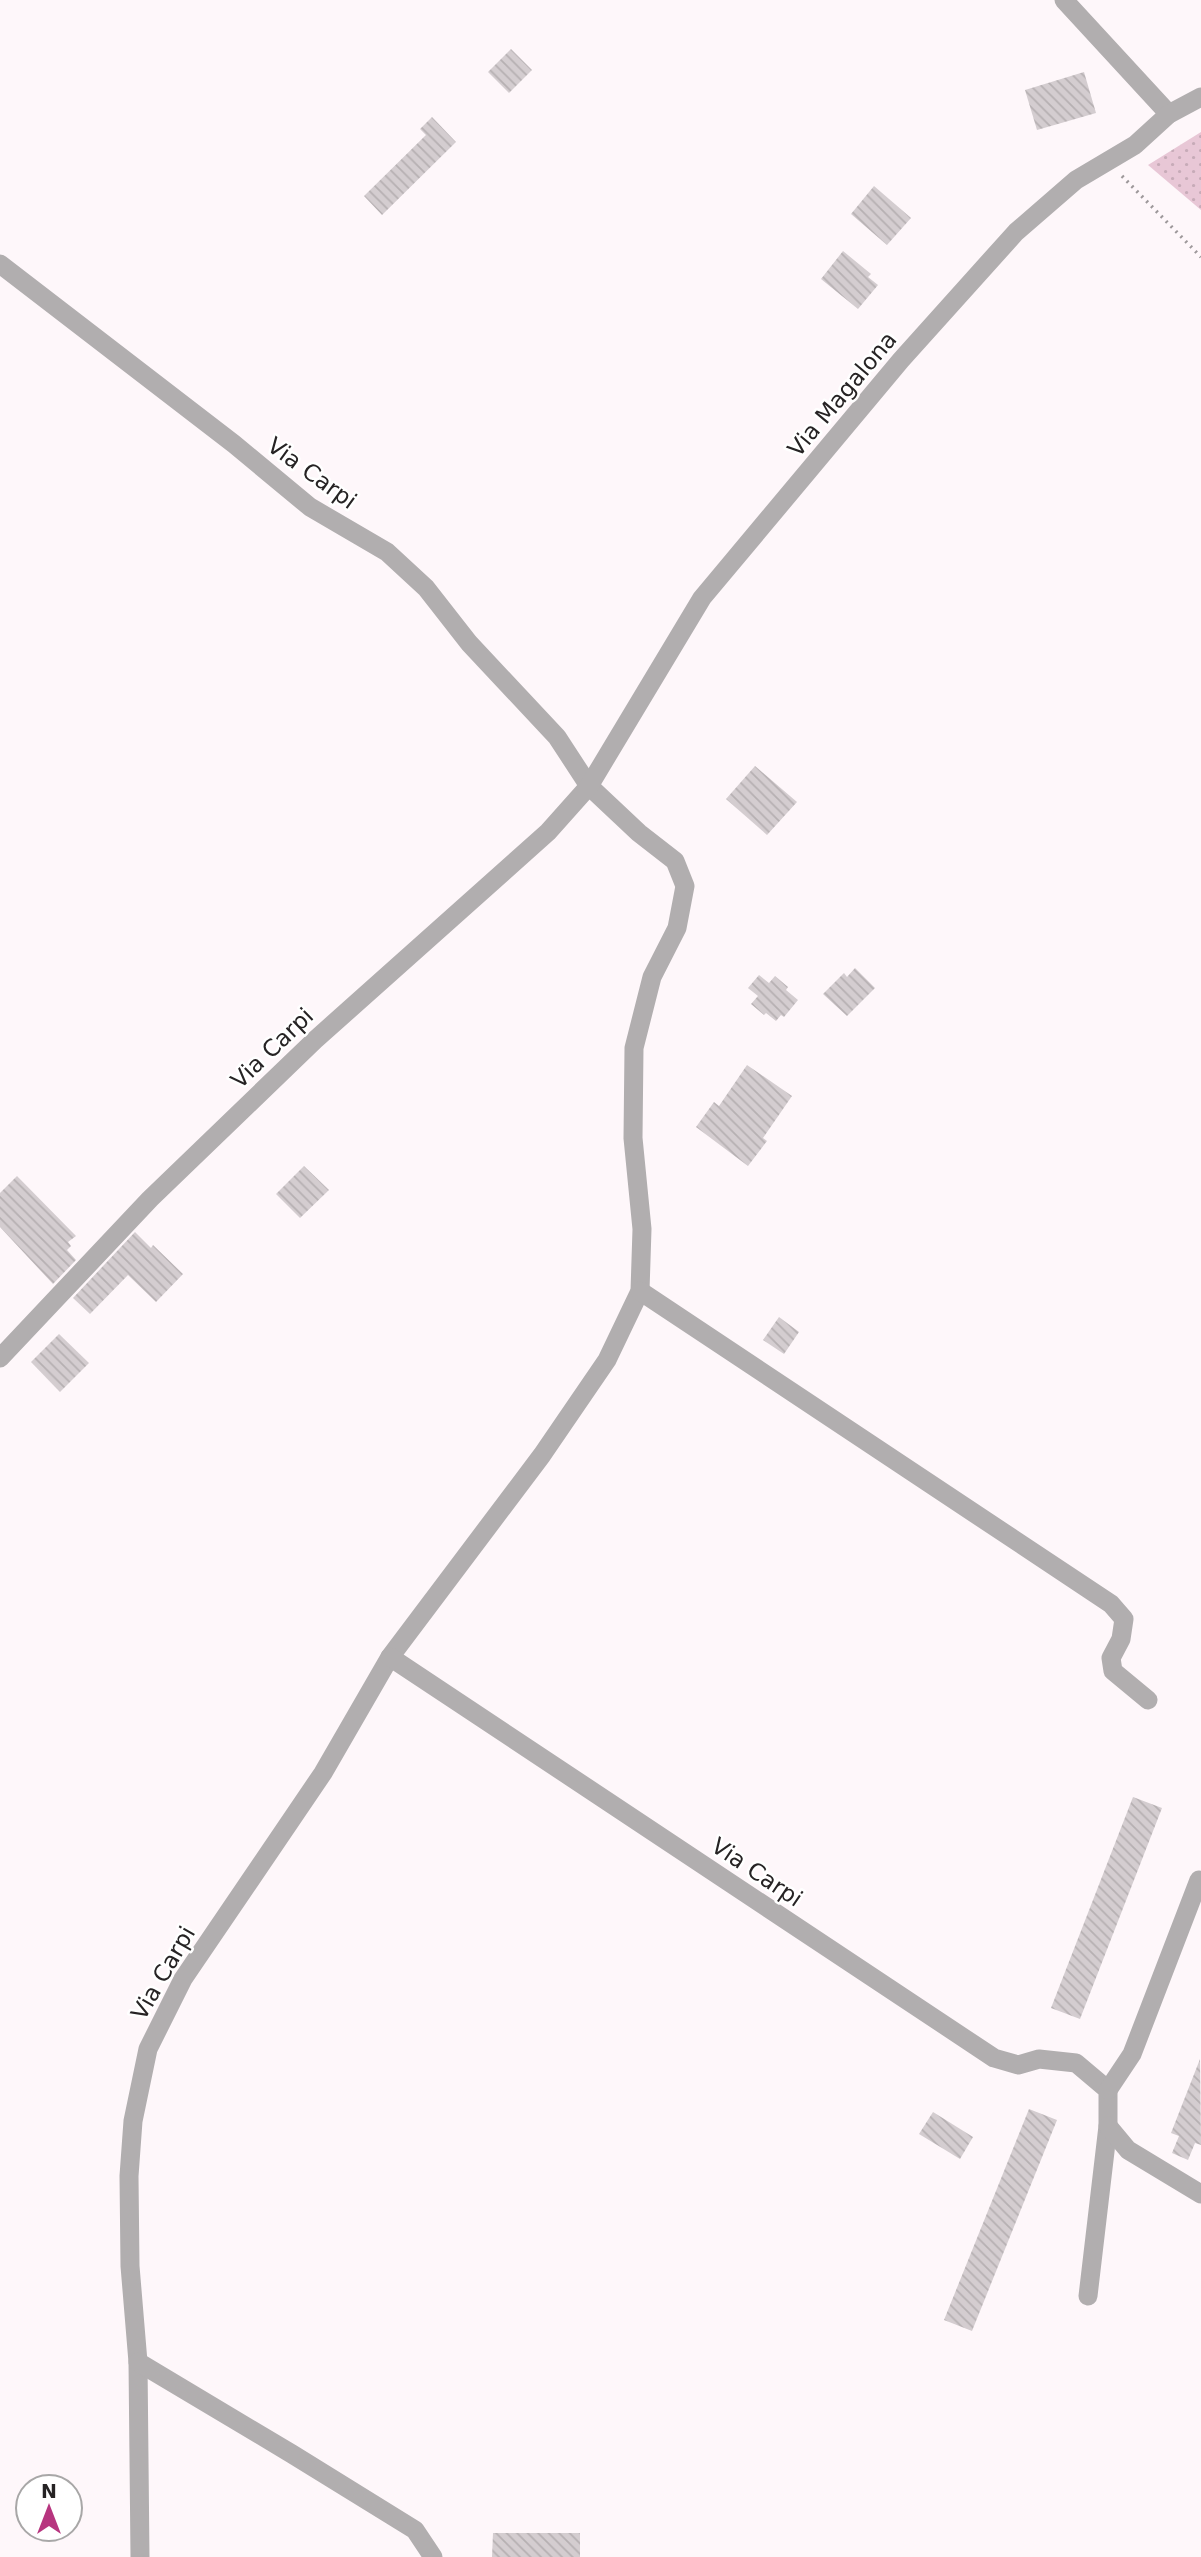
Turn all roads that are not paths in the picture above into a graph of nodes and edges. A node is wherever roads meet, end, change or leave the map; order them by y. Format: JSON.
{"nodes":[{"id":1,"x":1064,"y":0,"type":"edge"},
{"id":2,"x":1201,"y":97,"type":"edge"},
{"id":3,"x":1169,"y":114,"type":"junction"},
{"id":4,"x":0,"y":264,"type":"edge"},
{"id":5,"x":589,"y":786,"type":"junction"},
{"id":6,"x":640,"y":1291,"type":"junction"},
{"id":7,"x":0,"y":1358,"type":"edge"},
{"id":8,"x":390,"y":1657,"type":"junction"},
{"id":9,"x":1148,"y":1700,"type":"dead end"},
{"id":10,"x":1199,"y":1881,"type":"dead end"},
{"id":11,"x":1108,"y":2090,"type":"junction"},
{"id":12,"x":1108,"y":2126,"type":"junction"},
{"id":13,"x":1201,"y":2194,"type":"edge"},
{"id":14,"x":1088,"y":2297,"type":"dead end"},
{"id":15,"x":138,"y":2362,"type":"junction"},
{"id":16,"x":140,"y":2557,"type":"edge"},
{"id":17,"x":433,"y":2557,"type":"edge"}],
"edges":[{"from":1,"to":3,"type":"street"},
{"from":2,"to":3,"type":"street","name":"Via Magalona"},
{"from":3,"to":5,"type":"street","name":"Via Magalona"},
{"from":4,"to":5,"type":"street","name":"Via Carpi"},
{"from":5,"to":6,"type":"street","name":"Via Carpi"},
{"from":5,"to":7,"type":"street","name":"Via Carpi"},
{"from":6,"to":8,"type":"street","name":"Via Carpi"},
{"from":6,"to":9,"type":"street"},
{"from":8,"to":11,"type":"street","name":"Via Carpi"},
{"from":8,"to":15,"type":"street","name":"Via Carpi"},
{"from":10,"to":11,"type":"street"},
{"from":11,"to":12,"type":"street"},
{"from":12,"to":13,"type":"street"},
{"from":12,"to":14,"type":"street"},
{"from":15,"to":16,"type":"street","name":"Via Carpi"},
{"from":15,"to":17,"type":"street"}]}
